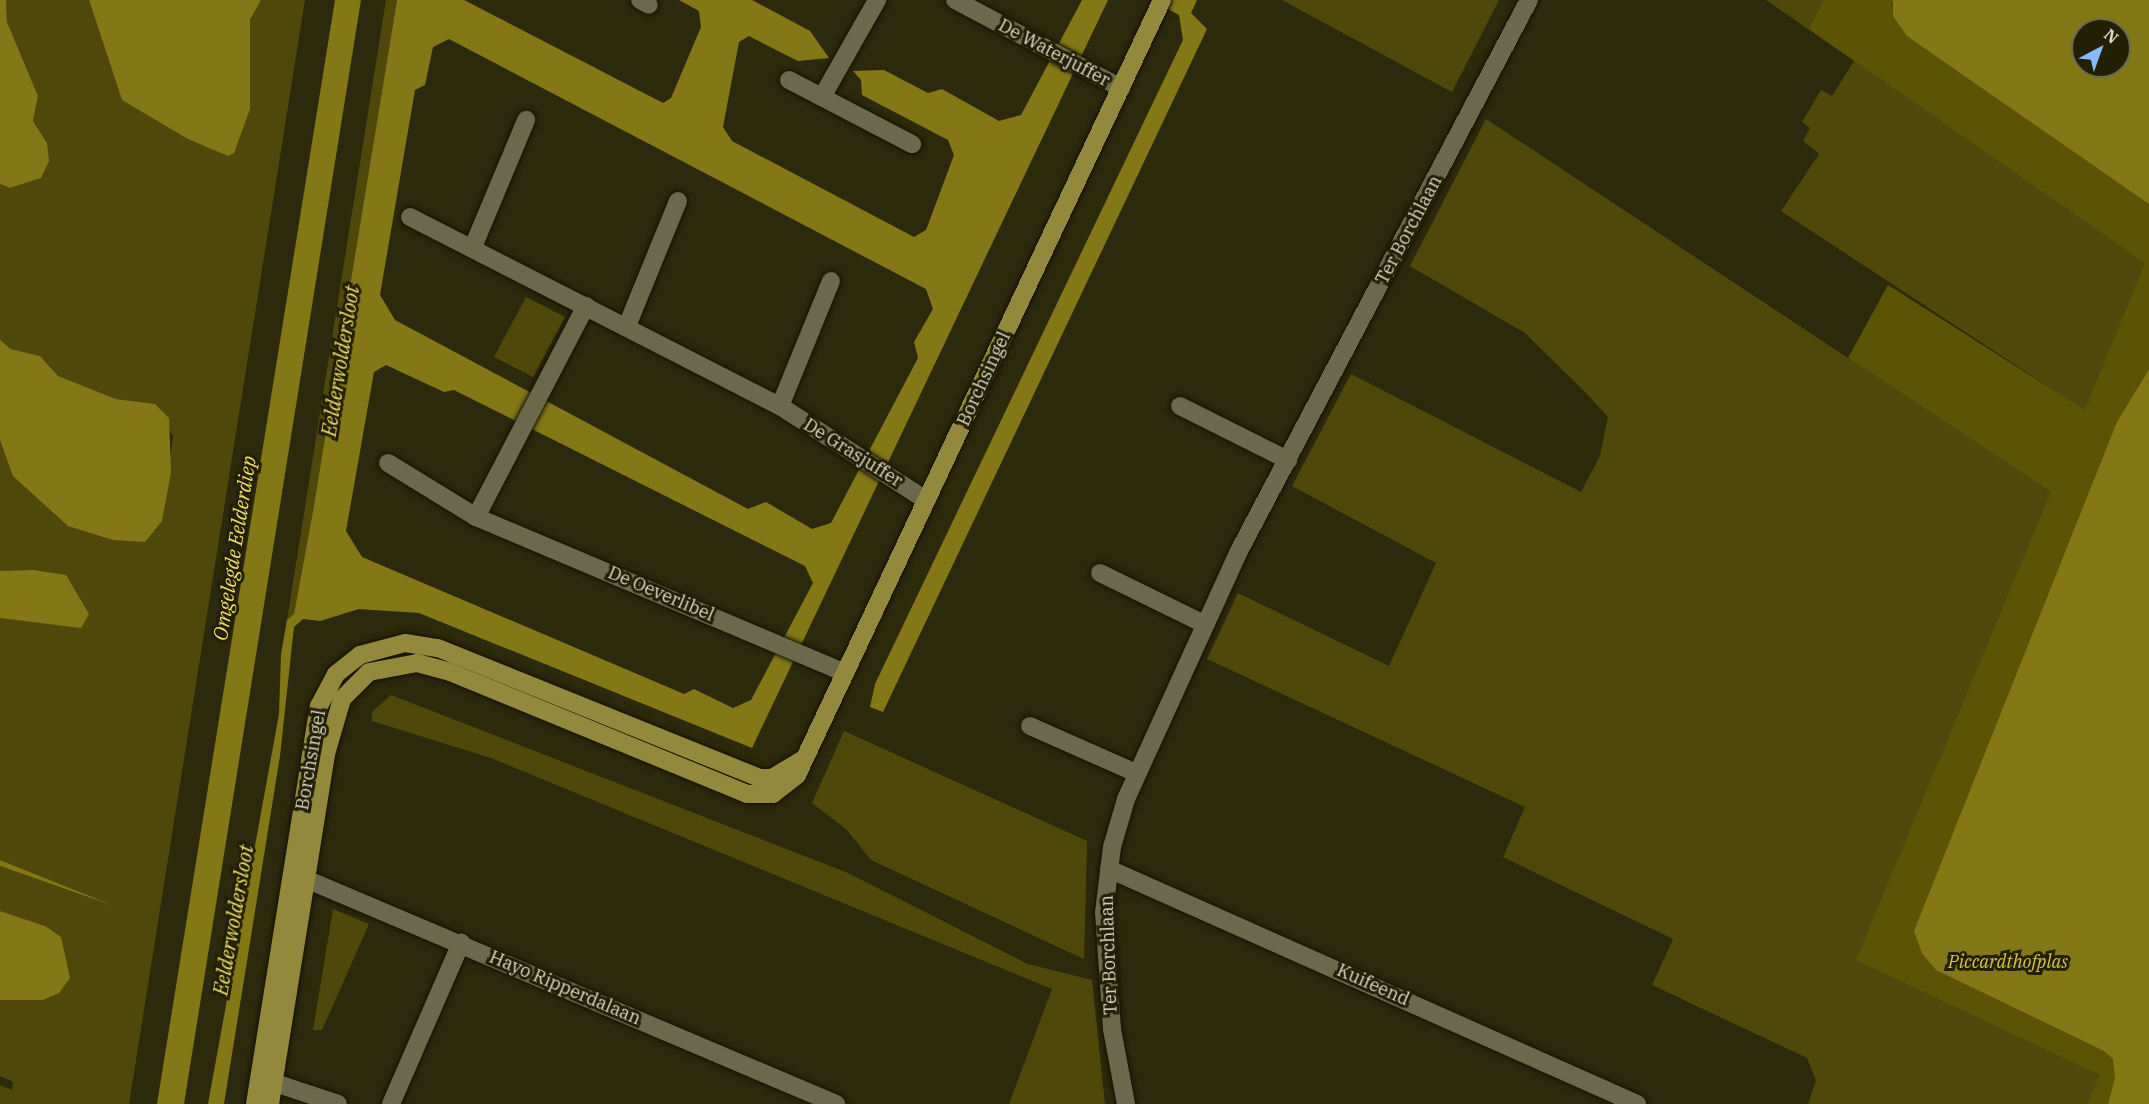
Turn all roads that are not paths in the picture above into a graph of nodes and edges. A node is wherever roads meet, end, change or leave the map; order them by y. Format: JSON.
{"nodes":[{"id":1,"x":877,"y":0,"type":"edge"},
{"id":2,"x":955,"y":0,"type":"edge"},
{"id":3,"x":1162,"y":0,"type":"edge"},
{"id":4,"x":1529,"y":0,"type":"edge"},
{"id":5,"x":789,"y":80,"type":"dead end"},
{"id":6,"x":1121,"y":88,"type":"junction"},
{"id":7,"x":822,"y":97,"type":"junction"},
{"id":8,"x":526,"y":120,"type":"dead end"},
{"id":9,"x":912,"y":144,"type":"dead end"},
{"id":10,"x":678,"y":201,"type":"dead end"},
{"id":11,"x":410,"y":217,"type":"dead end"},
{"id":12,"x":474,"y":247,"type":"junction"},
{"id":13,"x":831,"y":281,"type":"dead end"},
{"id":14,"x":586,"y":306,"type":"junction"},
{"id":15,"x":627,"y":326,"type":"junction"},
{"id":16,"x":780,"y":406,"type":"junction"},
{"id":17,"x":1180,"y":406,"type":"dead end"},
{"id":18,"x":1288,"y":460,"type":"junction"},
{"id":19,"x":388,"y":463,"type":"dead end"},
{"id":20,"x":926,"y":500,"type":"junction"},
{"id":21,"x":476,"y":517,"type":"junction"},
{"id":22,"x":1100,"y":573,"type":"dead end"},
{"id":23,"x":1204,"y":624,"type":"junction"},
{"id":24,"x":844,"y":674,"type":"junction"},
{"id":25,"x":1030,"y":726,"type":"dead end"},
{"id":26,"x":1136,"y":773,"type":"junction"},
{"id":27,"x":1109,"y":869,"type":"junction"},
{"id":28,"x":300,"y":876,"type":"junction"},
{"id":29,"x":461,"y":943,"type":"junction"},
{"id":30,"x":267,"y":1079,"type":"junction"},
{"id":31,"x":255,"y":1104,"type":"edge"},
{"id":32,"x":270,"y":1104,"type":"edge"},
{"id":33,"x":338,"y":1104,"type":"edge"},
{"id":34,"x":392,"y":1104,"type":"edge"},
{"id":35,"x":836,"y":1104,"type":"edge"},
{"id":36,"x":1126,"y":1104,"type":"edge"},
{"id":37,"x":1637,"y":1104,"type":"edge"}],
"edges":[{"from":1,"to":7,"type":"street"},
{"from":2,"to":6,"type":"street","name":"De Waterjuffer"},
{"from":3,"to":6,"type":"main road","name":"Borchsingel"},
{"from":4,"to":18,"type":"street","name":"Ter Borchlaan"},
{"from":5,"to":7,"type":"street"},
{"from":6,"to":20,"type":"main road","name":"Borchsingel"},
{"from":7,"to":9,"type":"street"},
{"from":8,"to":12,"type":"street"},
{"from":10,"to":15,"type":"street"},
{"from":11,"to":12,"type":"street","name":"De Grasjuffer"},
{"from":12,"to":14,"type":"street","name":"De Grasjuffer"},
{"from":13,"to":16,"type":"street"},
{"from":14,"to":15,"type":"street","name":"De Grasjuffer"},
{"from":14,"to":21,"type":"street"},
{"from":15,"to":16,"type":"street","name":"De Grasjuffer"},
{"from":16,"to":20,"type":"street","name":"De Grasjuffer"},
{"from":17,"to":18,"type":"street"},
{"from":18,"to":23,"type":"street","name":"Ter Borchlaan"},
{"from":19,"to":21,"type":"street","name":"De Oeverlibel"},
{"from":20,"to":24,"type":"main road","name":"Borchsingel"},
{"from":21,"to":24,"type":"street","name":"De Oeverlibel"},
{"from":22,"to":23,"type":"street"},
{"from":23,"to":26,"type":"street","name":"Ter Borchlaan"},
{"from":24,"to":28,"type":"main road","name":"Borchsingel"},
{"from":25,"to":26,"type":"street"},
{"from":26,"to":27,"type":"street","name":"Ter Borchlaan"},
{"from":27,"to":36,"type":"street","name":"Ter Borchlaan"},
{"from":27,"to":37,"type":"street","name":"Kuifeend"},
{"from":28,"to":29,"type":"street","name":"Hayo Ripperdalaan"},
{"from":28,"to":30,"type":"main road","name":"Borchsingel"},
{"from":29,"to":34,"type":"street"},
{"from":29,"to":35,"type":"street","name":"Hayo Ripperdalaan"},
{"from":30,"to":31,"type":"main road","name":"Borchsingel"},
{"from":30,"to":32,"type":"main road","name":"Borchsingel"},
{"from":30,"to":33,"type":"street"}]}
